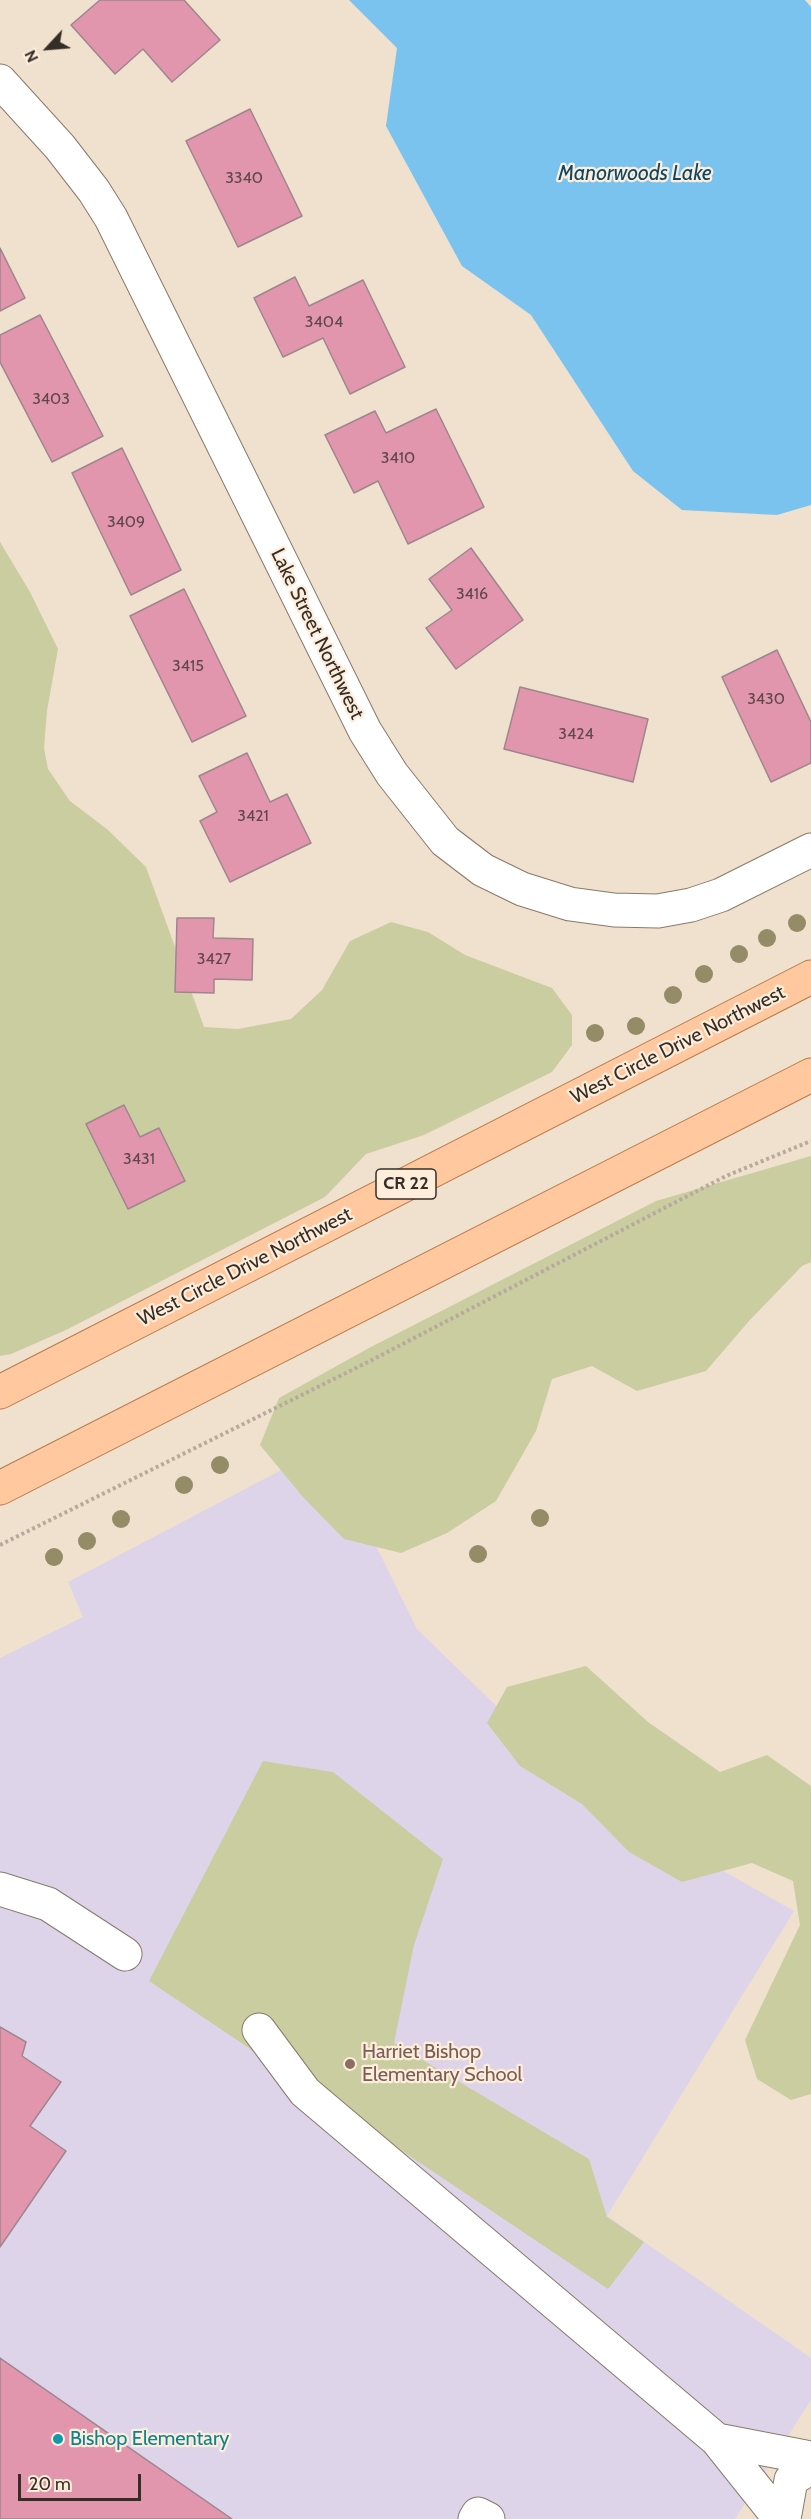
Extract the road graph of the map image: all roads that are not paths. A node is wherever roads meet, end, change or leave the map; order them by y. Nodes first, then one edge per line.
1 (0, 81) edge
2 (811, 850) edge
3 (811, 976) edge
4 (811, 1075) edge
5 (0, 1392) edge
6 (0, 1488) edge
7 (0, 1889) edge
8 (125, 1954) dead end
9 (259, 2030) dead end
10 (717, 2440) junction
11 (811, 2458) edge
12 (811, 2467) edge
13 (475, 2519) edge
14 (488, 2519) edge
15 (782, 2519) edge

1 - 2 street, Lake Street Northwest
3 - 5 main road, West Circle Drive Northwest / CR 22
4 - 6 main road
7 - 8 street
9 - 10 street
10 - 11 street
10 - 15 street
12 - 15 street
13 - 14 street

